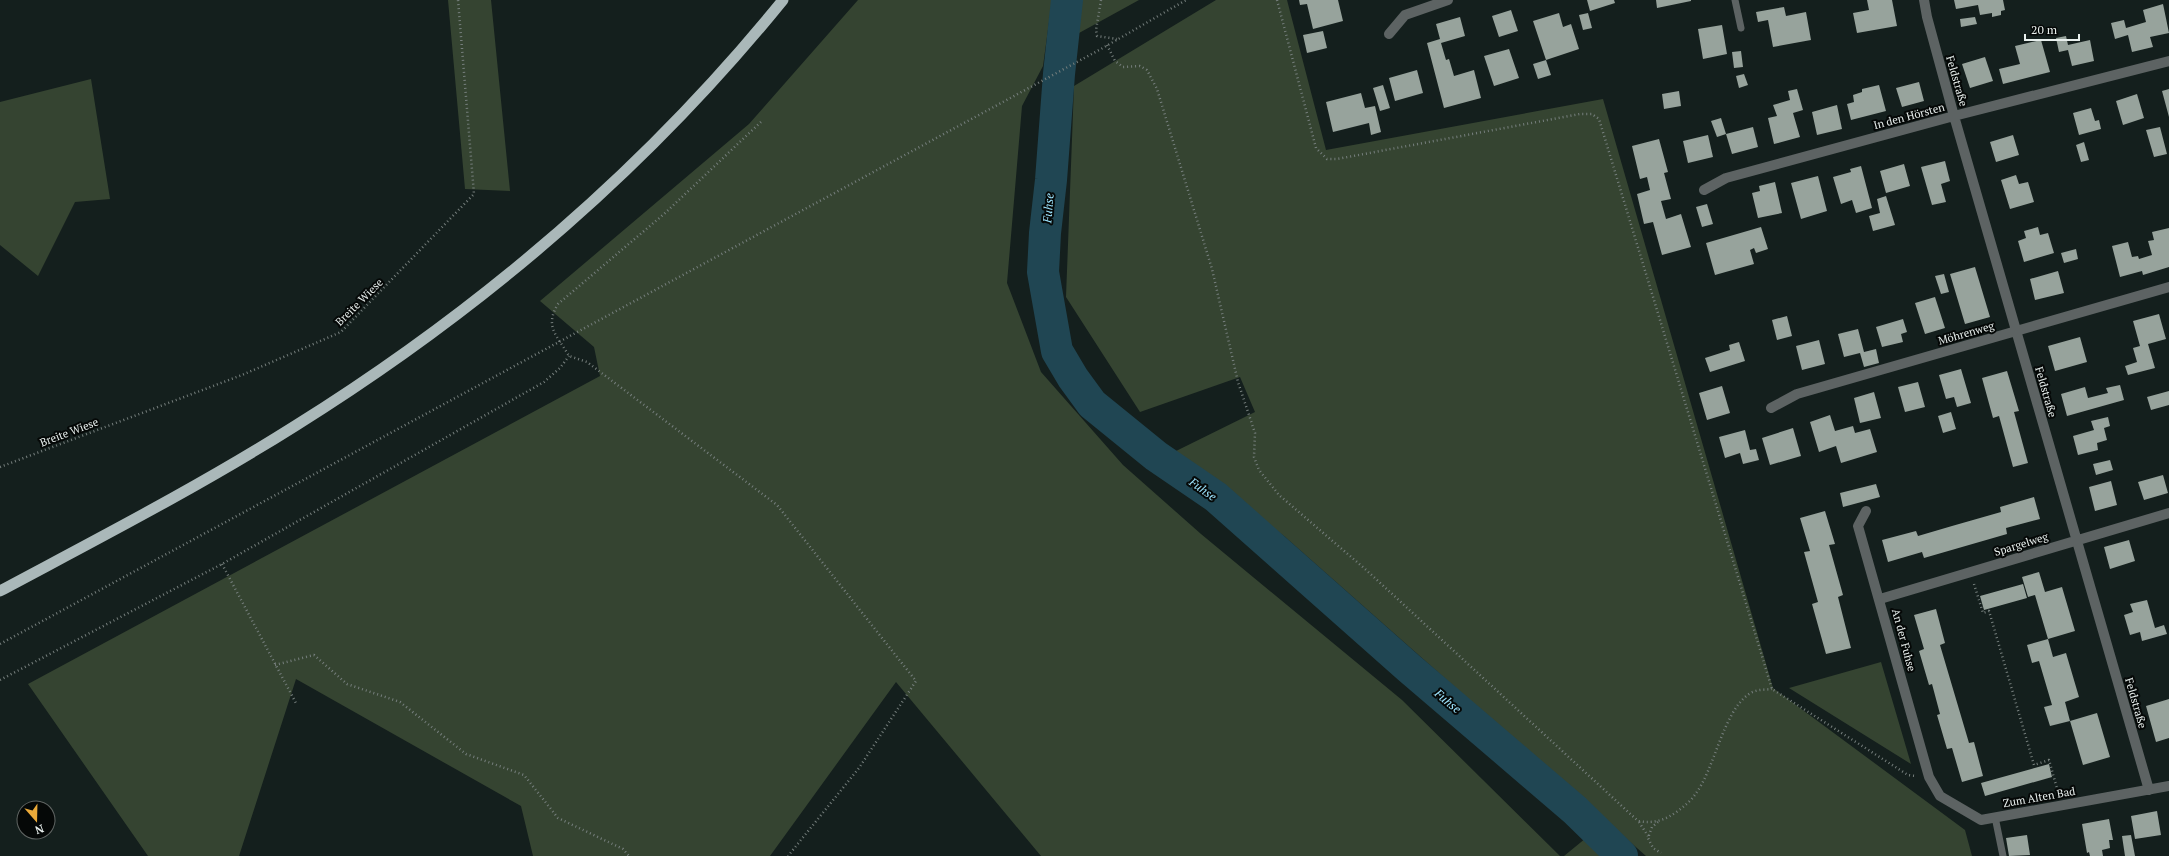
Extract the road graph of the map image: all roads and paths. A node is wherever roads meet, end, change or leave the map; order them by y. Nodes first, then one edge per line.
1 (458, 0) edge
2 (783, 0) edge
3 (1100, 0) edge
4 (1186, 0) edge
5 (1277, 0) edge
6 (1448, 0) edge
7 (1735, 0) edge
8 (1924, 0) edge
9 (1741, 28) dead end
10 (1389, 34) dead end
11 (1118, 39) junction
12 (1107, 45) junction
13 (2169, 61) edge
14 (1954, 116) junction
15 (762, 122) dead end
16 (1704, 190) dead end
17 (2169, 287) edge
18 (2016, 331) junction
19 (561, 341) junction
20 (569, 356) junction
21 (1771, 408) dead end
22 (0, 467) edge
23 (1866, 512) dead end
24 (2169, 513) edge
25 (2076, 540) junction
26 (222, 564) junction
27 (1971, 572) junction
28 (0, 591) edge
29 (1880, 599) junction
30 (0, 644) edge
31 (275, 665) junction
32 (0, 680) edge
33 (1772, 689) junction
34 (297, 705) dead end
35 (1929, 777) junction
36 (2169, 786) edge
37 (2149, 790) junction
38 (2062, 806) junction
39 (1995, 817) junction
40 (1638, 821) junction
41 (1659, 821) junction
42 (1648, 836) junction
43 (1661, 853) dead end
44 (629, 856) edge
45 (788, 856) edge
46 (2003, 856) edge

1 - 22 path, Breite Wiese
2 - 28 highway
3 - 11 path
4 - 11 path
5 - 33 path
6 - 10 street
7 - 9 lane
8 - 14 street, Feldstraße
11 - 12 path
12 - 19 path
12 - 40 path
13 - 14 street, In den Hörsten
14 - 16 street, In den Hörsten
14 - 18 street, Feldstraße
15 - 19 path
17 - 18 street, Möhrenweg
18 - 21 street, Möhrenweg
18 - 25 street, Feldstraße
19 - 20 path
19 - 30 path
20 - 26 path
20 - 45 path
23 - 29 street, An der Fuhse
24 - 25 street, Spargelweg
25 - 27 street, Spargelweg
25 - 37 street, Feldstraße
26 - 31 path
26 - 32 path
27 - 29 street, Spargelweg
27 - 38 path
29 - 35 street, An der Fuhse
31 - 34 path
31 - 44 path
33 - 35 path
33 - 41 path
35 - 39 street, Zum Alten Bad
36 - 37 street, Zum Alten Bad
37 - 38 street, Zum Alten Bad
38 - 39 street, Zum Alten Bad
39 - 46 lane
40 - 41 path
40 - 42 path
41 - 42 path
42 - 43 path

